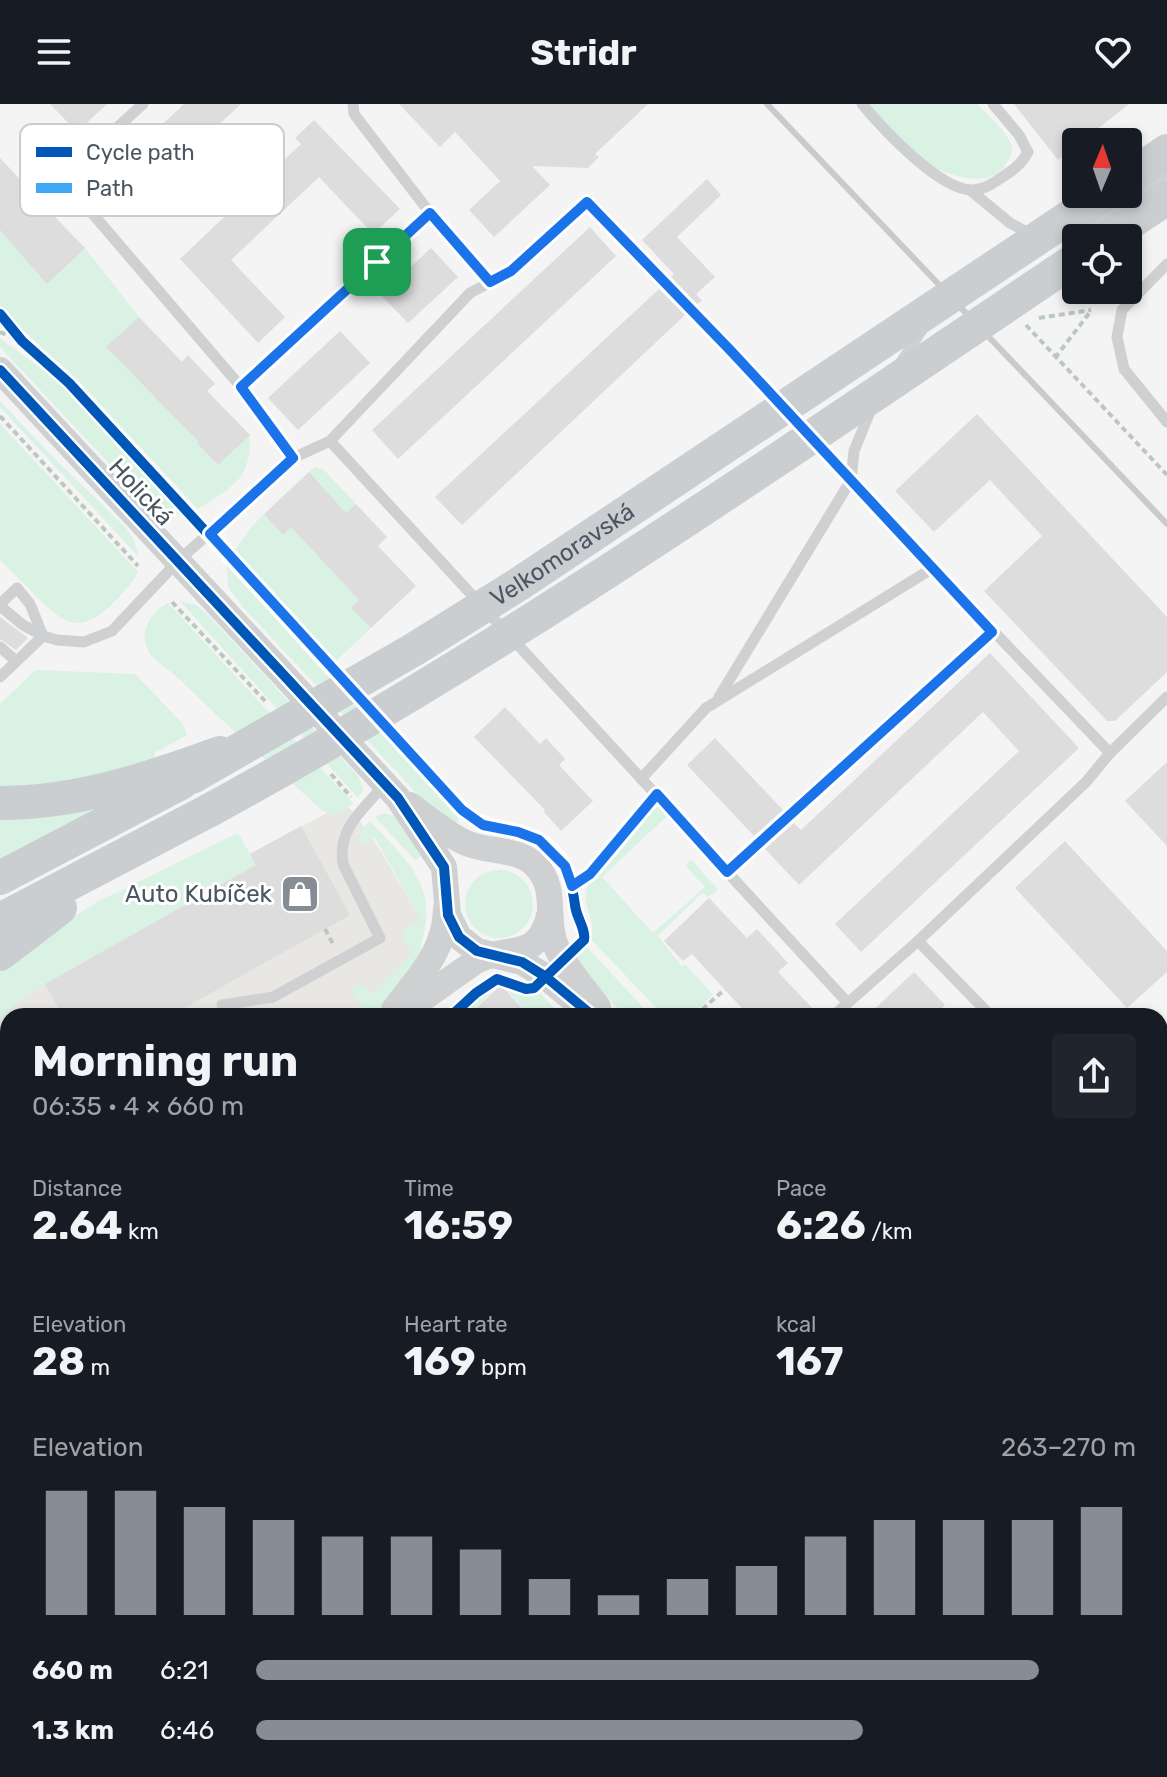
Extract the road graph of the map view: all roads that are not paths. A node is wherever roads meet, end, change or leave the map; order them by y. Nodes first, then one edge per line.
1 (143, 104) edge
2 (353, 104) edge
3 (862, 104) edge
4 (993, 104) edge
5 (121, 124) edge
6 (1167, 151) edge
7 (1142, 168) edge
8 (1167, 174) edge
9 (970, 190) junction
10 (1167, 198) edge
11 (1083, 208) edge
12 (430, 213) junction
13 (95, 216) edge
14 (1128, 224) edge
15 (1167, 264) edge
16 (1062, 268) edge
17 (490, 282) junction
18 (925, 326) dead end
19 (0, 370) edge
20 (241, 387) junction
21 (1167, 422) edge
22 (330, 441) junction
23 (293, 458) junction
24 (851, 480) junction
25 (178, 561) junction
26 (933, 568) junction
27 (0, 605) edge
28 (992, 632) junction
29 (43, 636) junction
30 (0, 647) edge
31 (16, 661) junction
32 (0, 677) edge
33 (1167, 697) edge
34 (716, 701) junction
35 (1110, 753) junction
36 (189, 772) junction
37 (641, 779) junction
38 (387, 785) junction
39 (0, 803) edge
40 (134, 851) junction
41 (501, 851) junction
42 (727, 872) junction
43 (0, 878) edge
44 (447, 900) junction
45 (551, 904) junction
46 (0, 920) edge
47 (918, 941) junction
48 (0, 954) edge
49 (497, 955) junction
50 (847, 1002) junction
51 (222, 1005) dead end
52 (396, 1008) edge
53 (409, 1008) edge
54 (583, 1008) edge
55 (599, 1008) edge
56 (842, 1008) edge
57 (983, 1008) edge

1 - 5 lane
2 - 12 lane
3 - 9 lane
4 - 9 lane
6 - 7 main road
8 - 9 lane
10 - 14 main road
11 - 36 main road, Velkomoravská, bridge
12 - 17 lane
12 - 20 lane
13 - 20 lane
15 - 21 lane
16 - 40 main road, Velkomoravská, bridge
17 - 22 lane
17 - 24 lane
18 - 24 lane
19 - 25 street, Holická
20 - 23 lane
22 - 23 lane
22 - 37 lane
23 - 25 lane
24 - 26 lane
24 - 34 lane
25 - 29 lane
25 - 38 street, Holická
26 - 28 lane
26 - 34 lane
27 - 29 lane
27 - 29 lane
28 - 35 lane
28 - 42 lane
29 - 31 lane
30 - 31 lane
31 - 32 lane
33 - 35 lane
34 - 37 lane
35 - 47 lane
36 - 39 main road
36 - 43 main road, Velkomoravská
37 - 42 lane
38 - 41 street, Holická
38 - 44 street, Holická
38 - 51 lane
40 - 46 main road, Velkomoravská
40 - 48 main road
41 - 44 street
41 - 45 street, Holická
42 - 50 lane
44 - 49 street, Holická
44 - 52 street
45 - 49 street
45 - 55 street, Holická
47 - 50 lane
47 - 57 lane
49 - 53 street
49 - 54 street, Holická
50 - 56 lane

